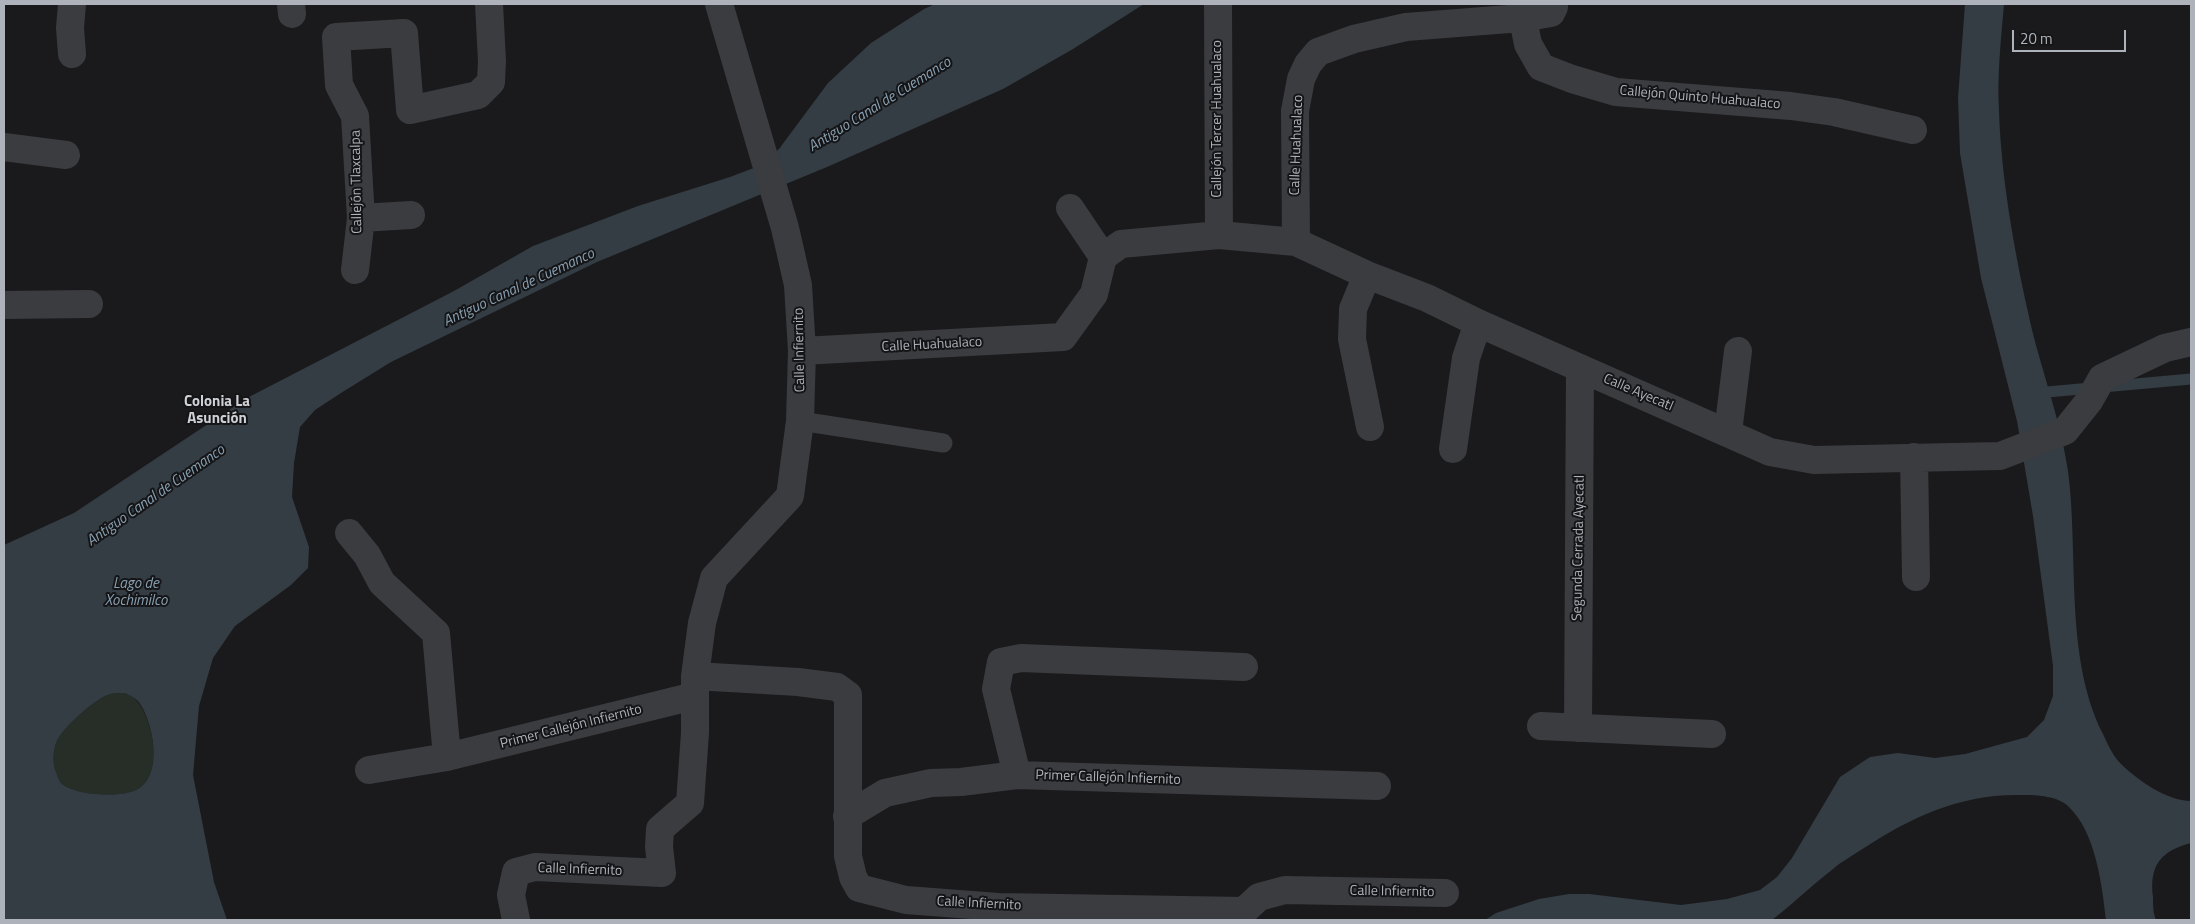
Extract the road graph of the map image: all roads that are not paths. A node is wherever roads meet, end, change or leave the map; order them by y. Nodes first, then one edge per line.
1 (72, 4) edge
2 (489, 4) edge
3 (719, 4) edge
4 (1218, 4) edge
5 (1554, 4) edge
6 (1521, 11) edge
7 (72, 54) dead end
8 (1913, 130) dead end
9 (4, 147) edge
10 (66, 155) dead end
11 (1070, 208) dead end
12 (411, 215) dead end
13 (361, 218) junction
14 (1218, 235) junction
15 (1296, 242) junction
16 (1103, 256) junction
17 (355, 270) dead end
18 (1367, 275) junction
19 (89, 304) dead end
20 (4, 305) edge
21 (1478, 323) junction
22 (2191, 342) edge
23 (802, 351) junction
24 (1738, 351) dead end
25 (1580, 368) junction
26 (800, 421) junction
27 (1370, 427) dead end
28 (1728, 432) junction
29 (943, 443) dead end
30 (1453, 449) dead end
31 (1914, 457) junction
32 (349, 532) dead end
33 (1916, 577) dead end
34 (1244, 667) dead end
35 (695, 686) junction
36 (1541, 726) dead end
37 (1578, 728) junction
38 (1712, 734) dead end
39 (447, 757) junction
40 (369, 770) dead end
41 (1017, 775) junction
42 (1377, 786) dead end
43 (847, 816) junction
44 (1445, 893) dead end
45 (516, 920) edge

1 - 7 street
2 - 13 street, Callejón Tlaxcalpa
3 - 23 street, Calle Infiernito
4 - 14 street, Callejón Tercer Huahualaco
5 - 6 street, Calle Huahualaco
6 - 8 street, Callejón Quinto Huahualaco
6 - 15 street, Calle Huahualaco
9 - 10 street
11 - 16 street
12 - 13 street
13 - 17 street, Callejón Tlaxcalpa
14 - 15 street, Calle Ayecatl
14 - 16 street, Calle Ayecatl
15 - 18 street, Calle Ayecatl
16 - 23 street, Calle Huahualaco
18 - 21 street, Calle Ayecatl
18 - 27 street
19 - 20 street
21 - 25 street, Calle Ayecatl
21 - 30 street
22 - 31 street, Calle Ayecatl
23 - 26 street, Calle Infiernito
24 - 28 street
25 - 28 street, Calle Ayecatl
25 - 37 street, Segunda Cerrada Ayecatl
26 - 29 lane
26 - 35 street, Calle Infiernito
28 - 31 street, Calle Ayecatl
31 - 33 street
32 - 39 street
34 - 41 street
35 - 39 street, Primer Callejón Infiernito
35 - 43 street, Calle Infiernito
35 - 45 street, Calle Infiernito
36 - 37 street
37 - 38 street
39 - 40 street, Primer Callejón Infiernito
41 - 42 street, Primer Callejón Infiernito
41 - 43 street, Primer Callejón Infiernito
43 - 44 street, Calle Infiernito

